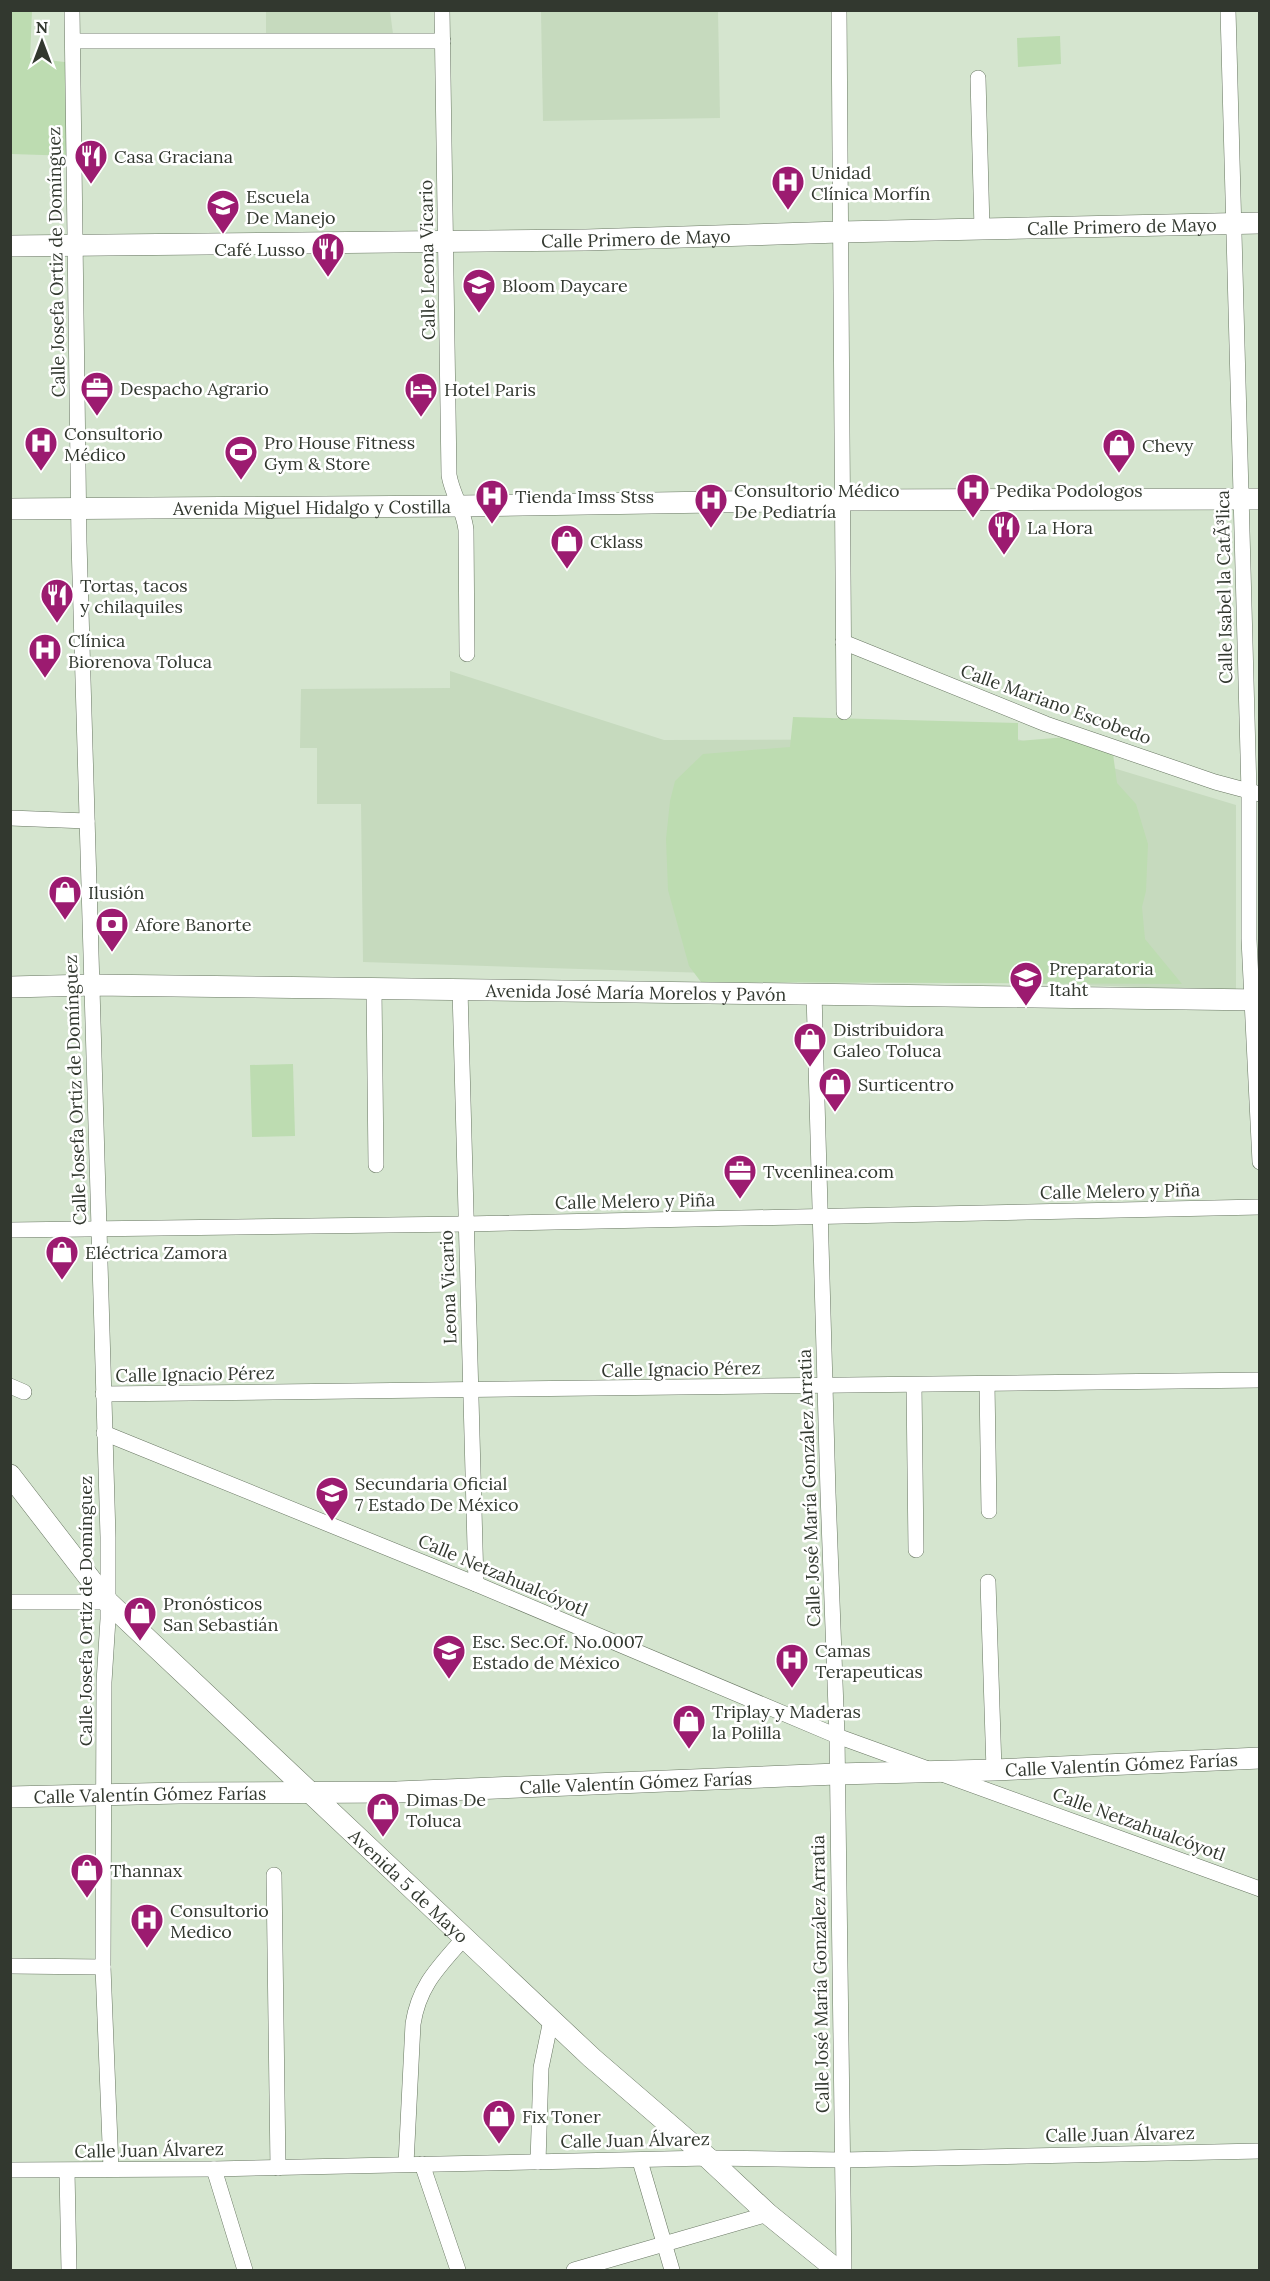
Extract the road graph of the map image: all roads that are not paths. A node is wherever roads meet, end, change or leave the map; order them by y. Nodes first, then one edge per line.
1 (72, 10) edge
2 (442, 10) edge
3 (839, 10) edge
4 (1228, 10) edge
5 (73, 41) junction
6 (442, 41) junction
7 (978, 78) dead end
8 (1235, 223) junction
9 (1260, 223) edge
10 (982, 229) junction
11 (840, 232) junction
12 (446, 243) junction
13 (10, 246) edge
14 (75, 246) junction
15 (1251, 499) edge
16 (841, 500) junction
17 (461, 506) junction
18 (78, 508) junction
19 (10, 509) edge
20 (843, 642) junction
21 (467, 654) dead end
22 (844, 712) dead end
23 (1254, 793) edge
24 (10, 818) edge
25 (87, 821) junction
26 (92, 985) junction
27 (10, 987) edge
28 (374, 988) junction
29 (460, 989) junction
30 (814, 993) junction
31 (1256, 1000) edge
32 (1260, 1162) edge
33 (376, 1165) dead end
34 (1260, 1207) edge
35 (820, 1217) junction
36 (466, 1224) junction
37 (98, 1229) junction
38 (10, 1230) edge
39 (1260, 1380) edge
40 (987, 1384) junction
41 (914, 1385) junction
42 (825, 1387) junction
43 (471, 1390) junction
44 (103, 1394) junction
45 (104, 1433) junction
46 (10, 1475) edge
47 (989, 1511) dead end
48 (916, 1550) dead end
49 (988, 1582) dead end
50 (476, 1584) junction
51 (10, 1602) edge
52 (108, 1602) junction
53 (837, 1736) junction
54 (1260, 1758) edge
55 (994, 1770) junction
56 (939, 1772) junction
57 (837, 1774) junction
58 (311, 1794) junction
59 (104, 1795) junction
60 (10, 1797) edge
61 (274, 1875) dead end
62 (1260, 1888) edge
63 (464, 1938) junction
64 (10, 1966) edge
65 (103, 1967) junction
66 (551, 2020) junction
67 (1260, 2151) edge
68 (708, 2158) junction
69 (842, 2160) junction
70 (640, 2161) junction
71 (538, 2162) junction
72 (406, 2164) junction
73 (422, 2164) junction
74 (278, 2168) junction
75 (111, 2169) junction
76 (214, 2169) junction
77 (10, 2170) edge
78 (67, 2170) junction
79 (768, 2214) junction
80 (664, 2244) junction
81 (69, 2271) edge
82 (245, 2271) edge
83 (458, 2271) edge
84 (574, 2271) edge
85 (672, 2271) edge
86 (837, 2271) edge
87 (844, 2271) edge

1 - 5 street, Calle Josefa Ortiz de Domínguez
2 - 6 street, Calle Leona Vicario
3 - 11 street
4 - 8 street, Calle Isabel la CatÃ³lica
5 - 6 street
5 - 14 street, Calle Josefa Ortiz de Domínguez
6 - 12 street, Calle Leona Vicario
7 - 10 street
8 - 9 main road, Calle Primero de Mayo
8 - 10 main road, Calle Primero de Mayo
8 - 15 street, Calle Isabel la CatÃ³lica
10 - 11 main road, Calle Primero de Mayo
11 - 12 main road, Calle Primero de Mayo
11 - 16 street
12 - 14 main road, Calle Primero de Mayo
12 - 17 street, Calle Leona Vicario
13 - 14 main road, Calle Primero de Mayo
14 - 18 street, Calle Josefa Ortiz de Domínguez
15 - 16 main road, Avenida Miguel Hidalgo y Costilla
15 - 23 street, Calle Isabel la CatÃ³lica
16 - 17 main road, Avenida Miguel Hidalgo y Costilla
16 - 20 street
17 - 18 main road, Avenida Miguel Hidalgo y Costilla
17 - 21 street, Calle Leona Vicario
18 - 19 main road, Avenida Miguel Hidalgo y Costilla
18 - 25 street, Calle Josefa Ortiz de Domínguez
20 - 22 street
20 - 23 street, Calle Mariano Escobedo
23 - 31 street, Calle Isabel la CatÃ³lica
24 - 25 street
25 - 26 street, Calle Josefa Ortiz de Domínguez
26 - 27 main road, Avenida José María Morelos y Pavón
26 - 28 main road, Avenida José María Morelos y Pavón
26 - 37 street, Calle Josefa Ortiz de Domínguez
28 - 29 main road, Avenida José María Morelos y Pavón
28 - 33 street
29 - 30 main road, Avenida José María Morelos y Pavón
29 - 36 street, Leona Vicario
30 - 31 main road, Avenida José María Morelos y Pavón
30 - 35 street, Calle José María González Arratia
31 - 32 street, Calle Isabel la CatÃ³lica
34 - 35 street, Calle Melero y Piña
35 - 36 street, Calle Melero y Piña
35 - 42 street, Calle José María González Arratia
36 - 37 street, Calle Melero y Piña
36 - 43 street, Leona Vicario
37 - 38 street, Calle Melero y Piña
37 - 44 street, Calle Josefa Ortiz de Domínguez
39 - 40 street, Calle Ignacio Pérez
40 - 41 street, Calle Ignacio Pérez
40 - 47 street
41 - 42 street, Calle Ignacio Pérez
41 - 48 street
42 - 43 street, Calle Ignacio Pérez
42 - 53 street, Calle José María González Arratia
43 - 44 street, Calle Ignacio Pérez
43 - 50 street, Leona Vicario
44 - 45 street, Calle Josefa Ortiz de Domínguez
45 - 50 street, Calle Netzahualcóyotl
45 - 52 street, Calle Josefa Ortiz de Domínguez
46 - 52 main road, Avenida 5 de Mayo
49 - 55 street
50 - 53 street, Calle Netzahualcóyotl
51 - 52 street
52 - 58 main road, Avenida 5 de Mayo
52 - 59 street, Calle Josefa Ortiz de Domínguez
53 - 56 street, Calle Netzahualcóyotl
53 - 57 street, Calle José María González Arratia
54 - 55 main road, Calle Valentín Gómez Farías
55 - 56 main road, Calle Valentín Gómez Farías
56 - 57 main road, Calle Valentín Gómez Farías
56 - 62 street, Calle Netzahualcóyotl
57 - 58 main road, Calle Valentín Gómez Farías
57 - 69 street, Calle José María González Arratia
58 - 59 main road, Calle Valentín Gómez Farías
58 - 63 main road, Avenida 5 de Mayo
59 - 60 main road, Calle Valentín Gómez Farías
59 - 65 street, Calle Josefa Ortiz de Domínguez
61 - 74 street
63 - 66 main road, Avenida 5 de Mayo
63 - 72 street
64 - 65 street
65 - 75 street, Calle Josefa Ortiz de Domínguez
66 - 68 main road, Avenida 5 de Mayo
66 - 71 street
67 - 69 street, Calle Juan Álvarez
68 - 69 street, Calle Juan Álvarez
68 - 70 street, Calle Juan Álvarez
68 - 79 main road, Avenida 5 de Mayo
69 - 87 street, Calle José María González Arratia
70 - 71 street, Calle Juan Álvarez
70 - 80 street
71 - 73 street, Calle Juan Álvarez
72 - 73 street, Calle Juan Álvarez
72 - 74 street, Calle Juan Álvarez
73 - 83 street
74 - 76 street, Calle Juan Álvarez
75 - 76 street, Calle Juan Álvarez
75 - 78 street, Calle Juan Álvarez
76 - 82 street
77 - 78 street, Calle Juan Álvarez
78 - 81 street
79 - 80 street
79 - 86 main road, Avenida 5 de Mayo
80 - 84 street
80 - 85 street

